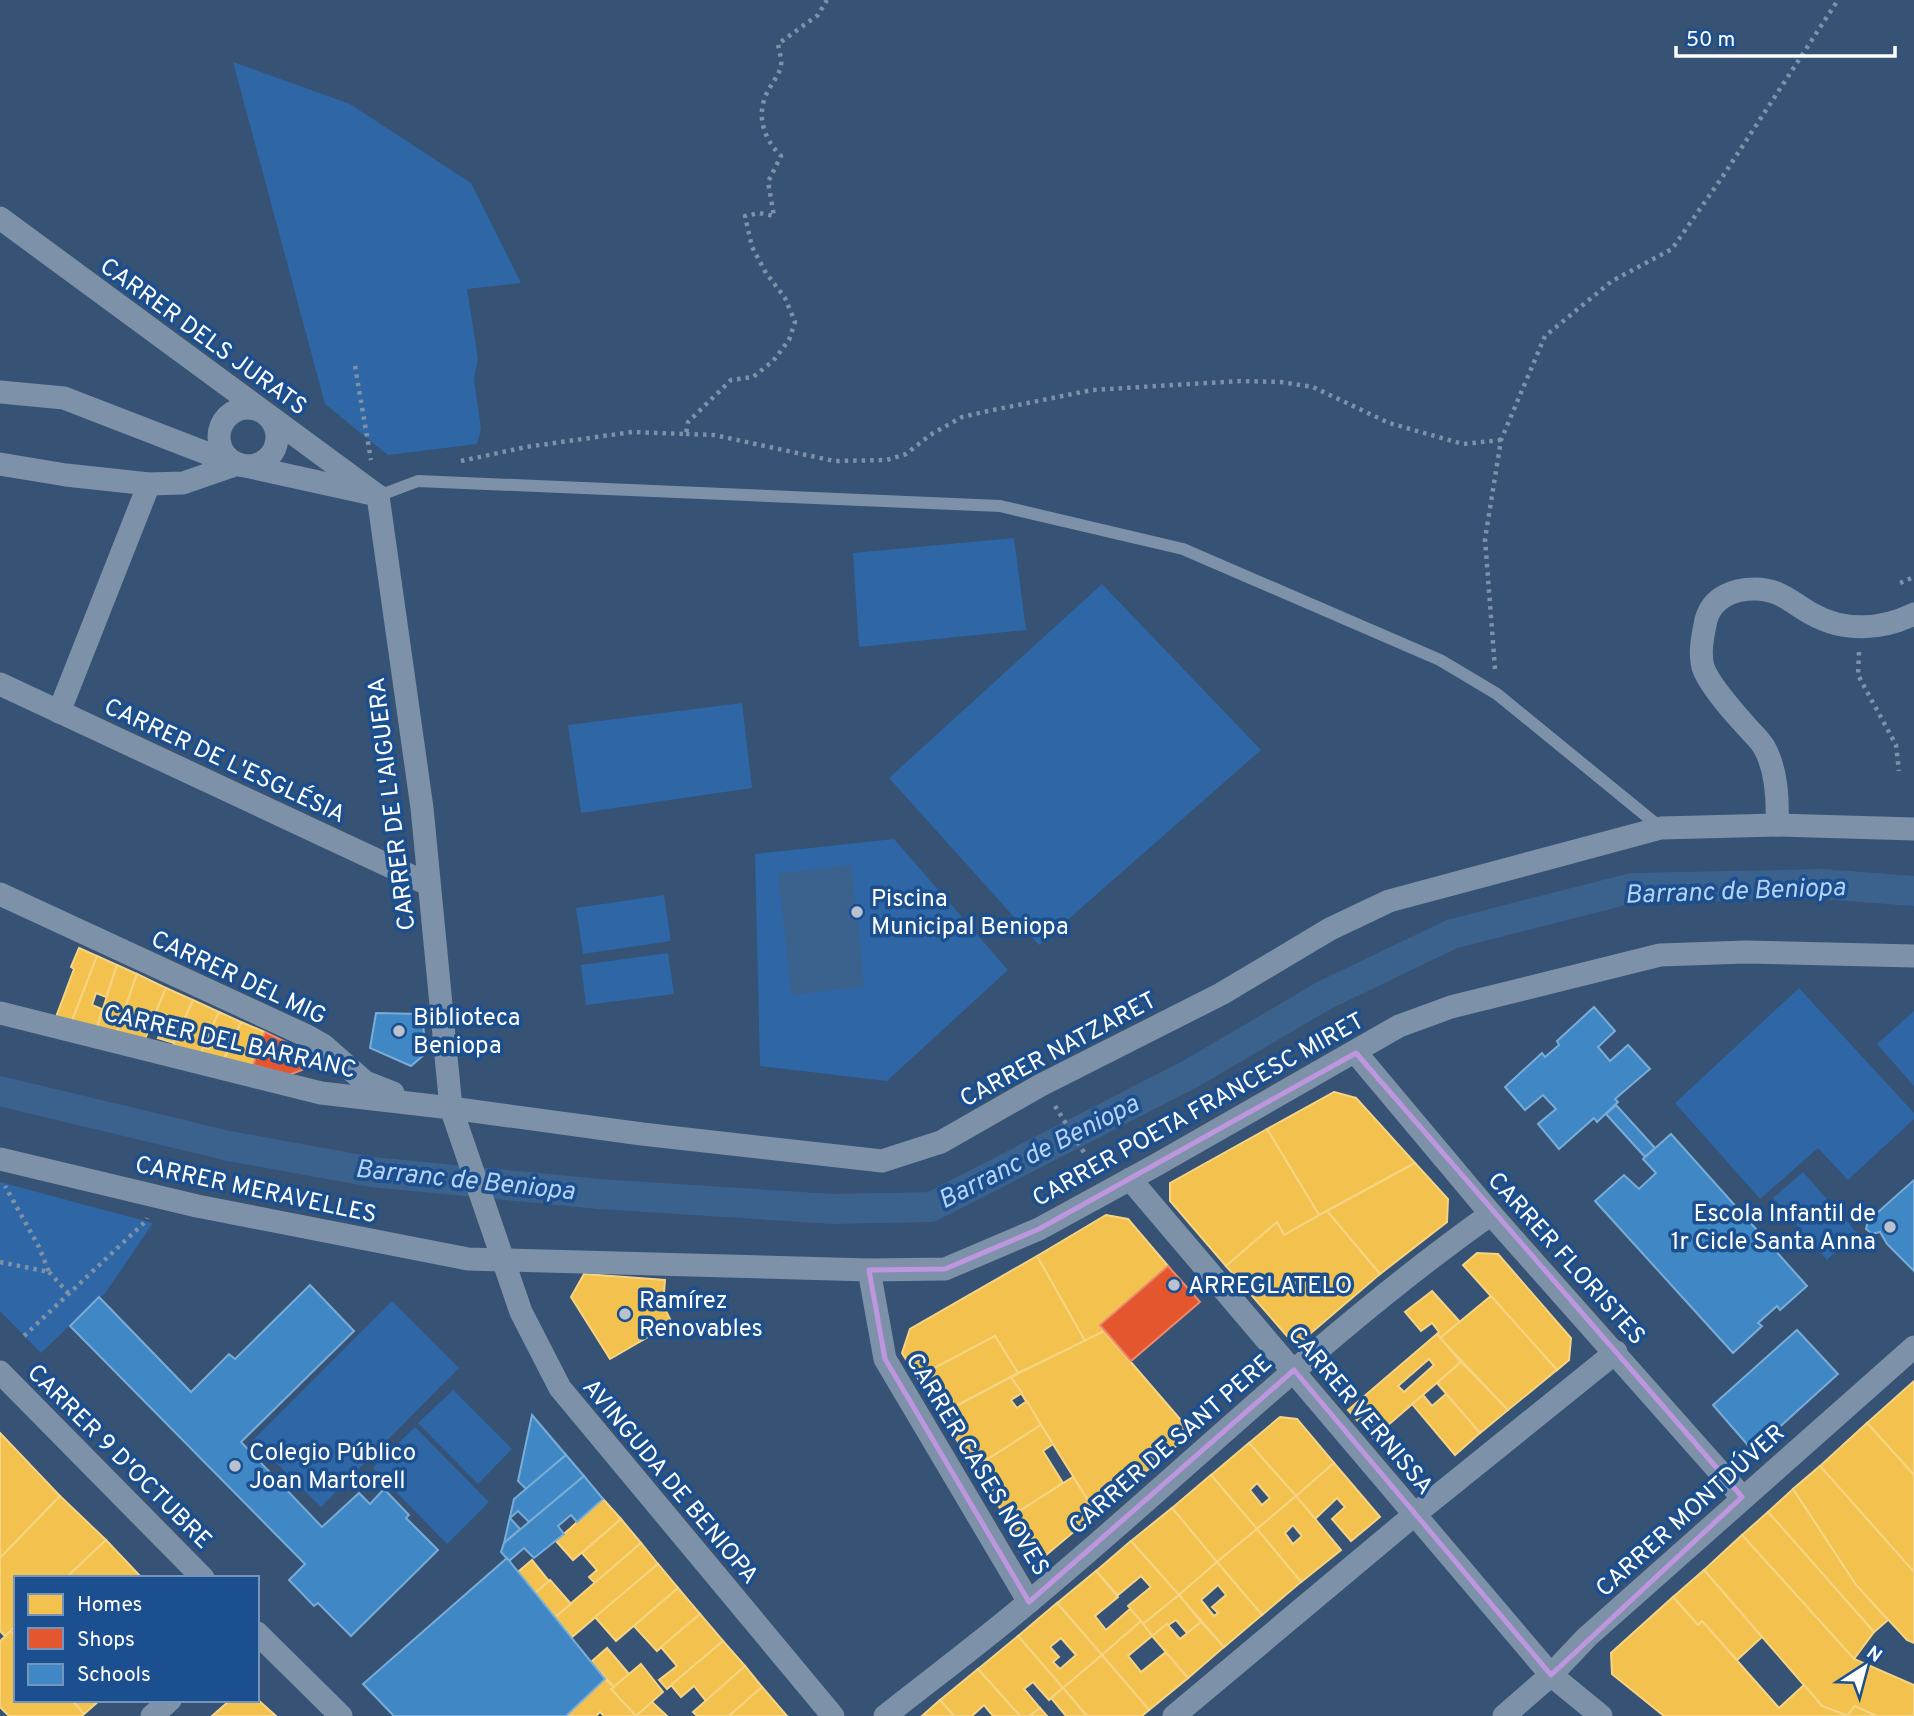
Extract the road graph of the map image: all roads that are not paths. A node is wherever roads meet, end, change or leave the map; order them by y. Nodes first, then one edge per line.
1 (0, 218) edge
2 (5, 388) edge
3 (265, 413) junction
4 (0, 464) edge
5 (238, 464) junction
6 (149, 484) junction
7 (378, 496) junction
8 (1914, 614) edge
9 (0, 684) edge
10 (59, 712) junction
11 (1777, 825) junction
12 (1661, 828) junction
13 (1914, 829) edge
14 (428, 884) junction
15 (0, 894) edge
16 (1914, 956) edge
17 (0, 1013) edge
18 (1356, 1053) junction
19 (451, 1108) junction
20 (0, 1159) edge
21 (1130, 1179) junction
22 (1491, 1214) junction
23 (503, 1260) junction
24 (869, 1270) junction
25 (1914, 1347) edge
26 (1616, 1352) junction
27 (1294, 1370) junction
28 (0, 1372) edge
29 (1742, 1497) junction
30 (1414, 1515) junction
31 (201, 1576) edge
32 (1029, 1602) junction
33 (259, 1635) edge
34 (1551, 1675) junction
35 (168, 1702) edge
36 (152, 1716) edge
37 (341, 1716) edge
38 (832, 1716) edge
39 (885, 1716) edge
40 (1174, 1716) edge
41 (1504, 1716) edge
42 (1601, 1716) edge

1 - 3 street, CARRER DELS JURATS
2 - 5 street
3 - 5 street
3 - 5 street
3 - 7 street, CARRER DELS JURATS
4 - 6 street
5 - 6 street
5 - 7 street
6 - 10 street
7 - 12 lane
7 - 14 street, CARRER DE L'AIGUERA
8 - 11 street
9 - 10 street, CARRER DE L'ESGLÉSIA
10 - 14 street, CARRER DE L'ESGLÉSIA
11 - 12 street, CARRER NATZARET
11 - 13 street, CARRER NATZARET
12 - 19 street, CARRER NATZARET
14 - 19 street, CARRER DE L'AIGUERA
15 - 19 street, CARRER DEL MIG
16 - 18 street, CARRER POETA FRANCESC MIRET
17 - 19 street, CARRER DEL BARRANC
18 - 21 street, CARRER POETA FRANCESC MIRET
18 - 22 street, CARRER FLORISTES
19 - 23 street, CARRER DE L'AIGUERA
20 - 23 street, CARRER MERAVELLES
21 - 24 street, CARRER POETA FRANCESC MIRET
21 - 27 street, CARRER VERNISSA
22 - 26 street, CARRER FLORISTES
22 - 27 street, CARRER DE SANT PERE
23 - 24 street, CARRER POETA FRANCESC MIRET
23 - 38 street, AVINGUDA DE BENIOPA
24 - 32 street, CARRER CASES NOVES
25 - 29 street, CARRER MONTDÚVER
26 - 29 street, CARRER FLORISTES
26 - 30 street
27 - 30 street, CARRER VERNISSA
27 - 32 street, CARRER DE SANT PERE
28 - 31 street, CARRER 9 D'OCTUBRE
29 - 34 street, CARRER MONTDÚVER
30 - 34 street, CARRER VERNISSA
30 - 40 street
32 - 39 street, CARRER DE SANT PERE
33 - 37 street
34 - 41 street, CARRER MONTDÚVER
34 - 42 street, CARRER VERNISSA
35 - 36 street

